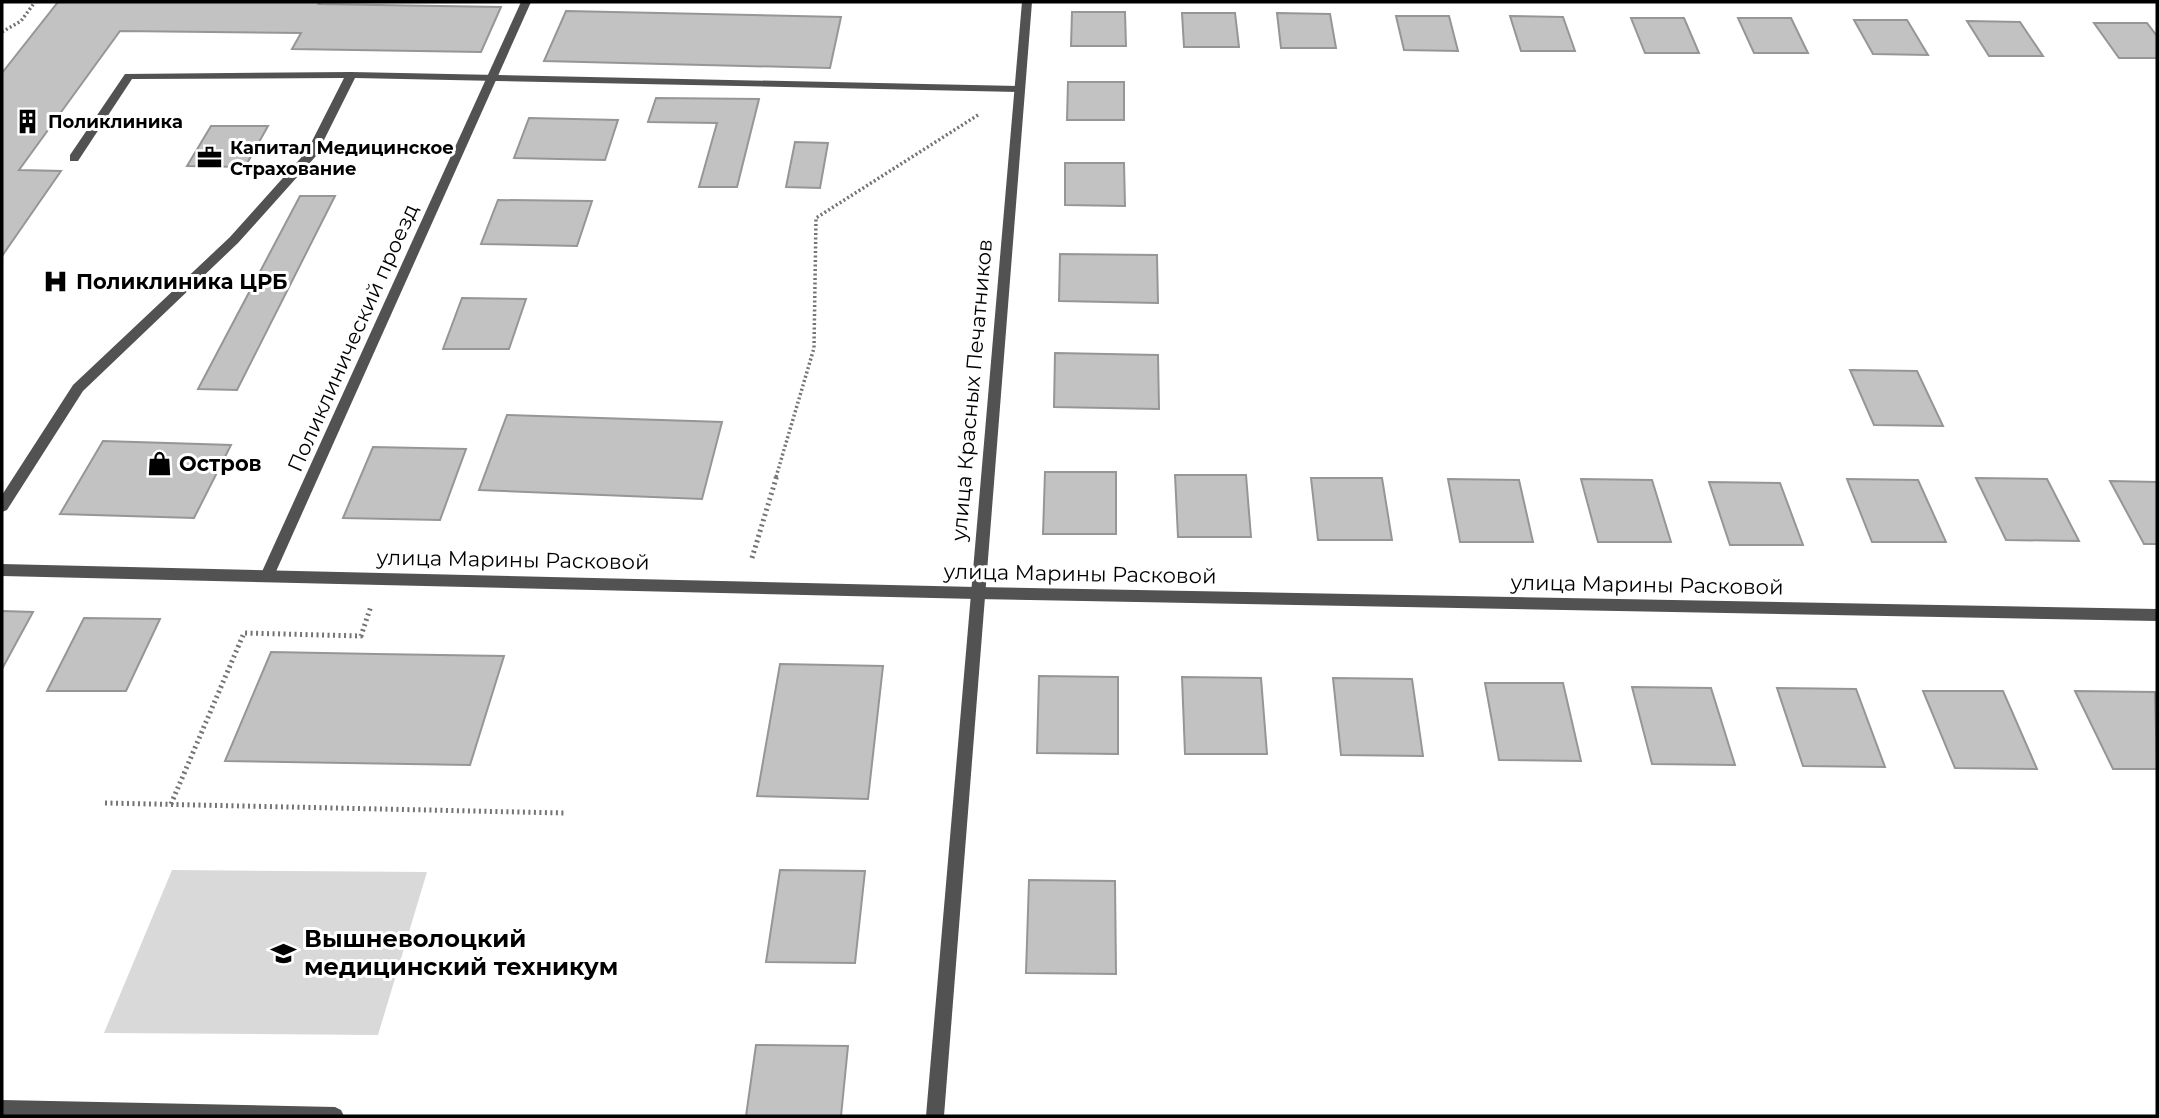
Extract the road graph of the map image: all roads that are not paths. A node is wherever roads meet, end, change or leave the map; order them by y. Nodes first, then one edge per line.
1 (526, 2) edge
2 (1027, 2) edge
3 (351, 75) junction
4 (493, 76) junction
5 (1019, 89) junction
6 (74, 158) dead end
7 (2, 506) edge
8 (2, 570) edge
9 (267, 576) junction
10 (976, 593) junction
11 (2157, 615) edge
12 (2, 1109) edge
13 (335, 1116) edge
14 (935, 1116) edge

1 - 4 street, Поликлинический проезд
2 - 5 street, улица Красных Печатников
3 - 4 street
3 - 6 street
3 - 7 street
4 - 5 street
4 - 9 street, Поликлинический проезд
5 - 10 street, улица Красных Печатников
8 - 9 street, улица Марины Расковой
9 - 10 street, улица Марины Расковой
10 - 11 street, улица Марины Расковой
10 - 14 street, улица Красных Печатников
12 - 13 street

